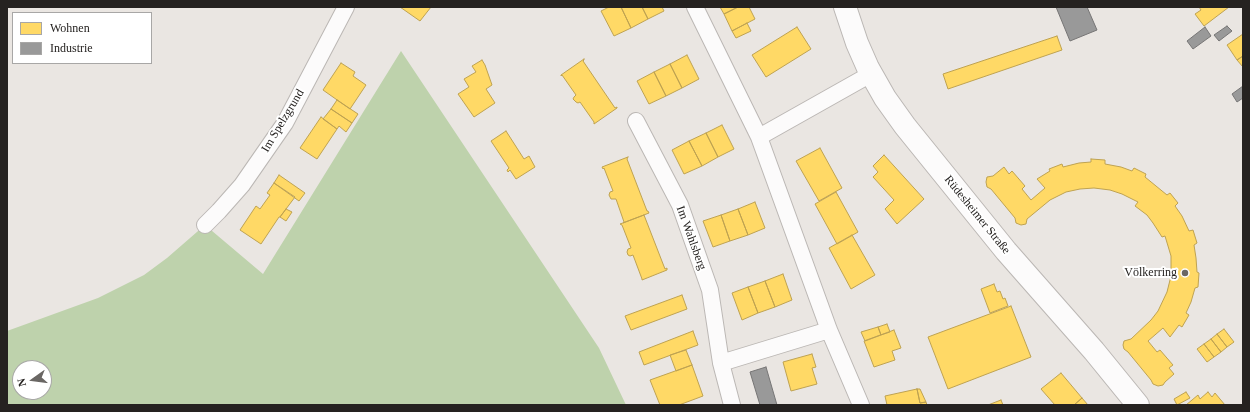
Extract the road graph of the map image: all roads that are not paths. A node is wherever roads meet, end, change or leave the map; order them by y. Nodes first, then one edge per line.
1 (346, 7) edge
2 (695, 7) edge
3 (845, 7) edge
4 (871, 74) junction
5 (636, 121) dead end
6 (759, 137) junction
7 (205, 225) dead end
8 (829, 330) junction
9 (721, 363) junction
10 (732, 405) edge
11 (861, 405) edge
12 (1138, 405) edge

1 - 7 street, Im Spelzgrund
2 - 6 street
3 - 4 street, Rüdesheimer Straße
4 - 6 street
4 - 12 street, Rüdesheimer Straße
5 - 9 street, Im Wahlsberg
6 - 8 street
8 - 9 street
8 - 11 street
9 - 10 street, Im Wahlsberg

